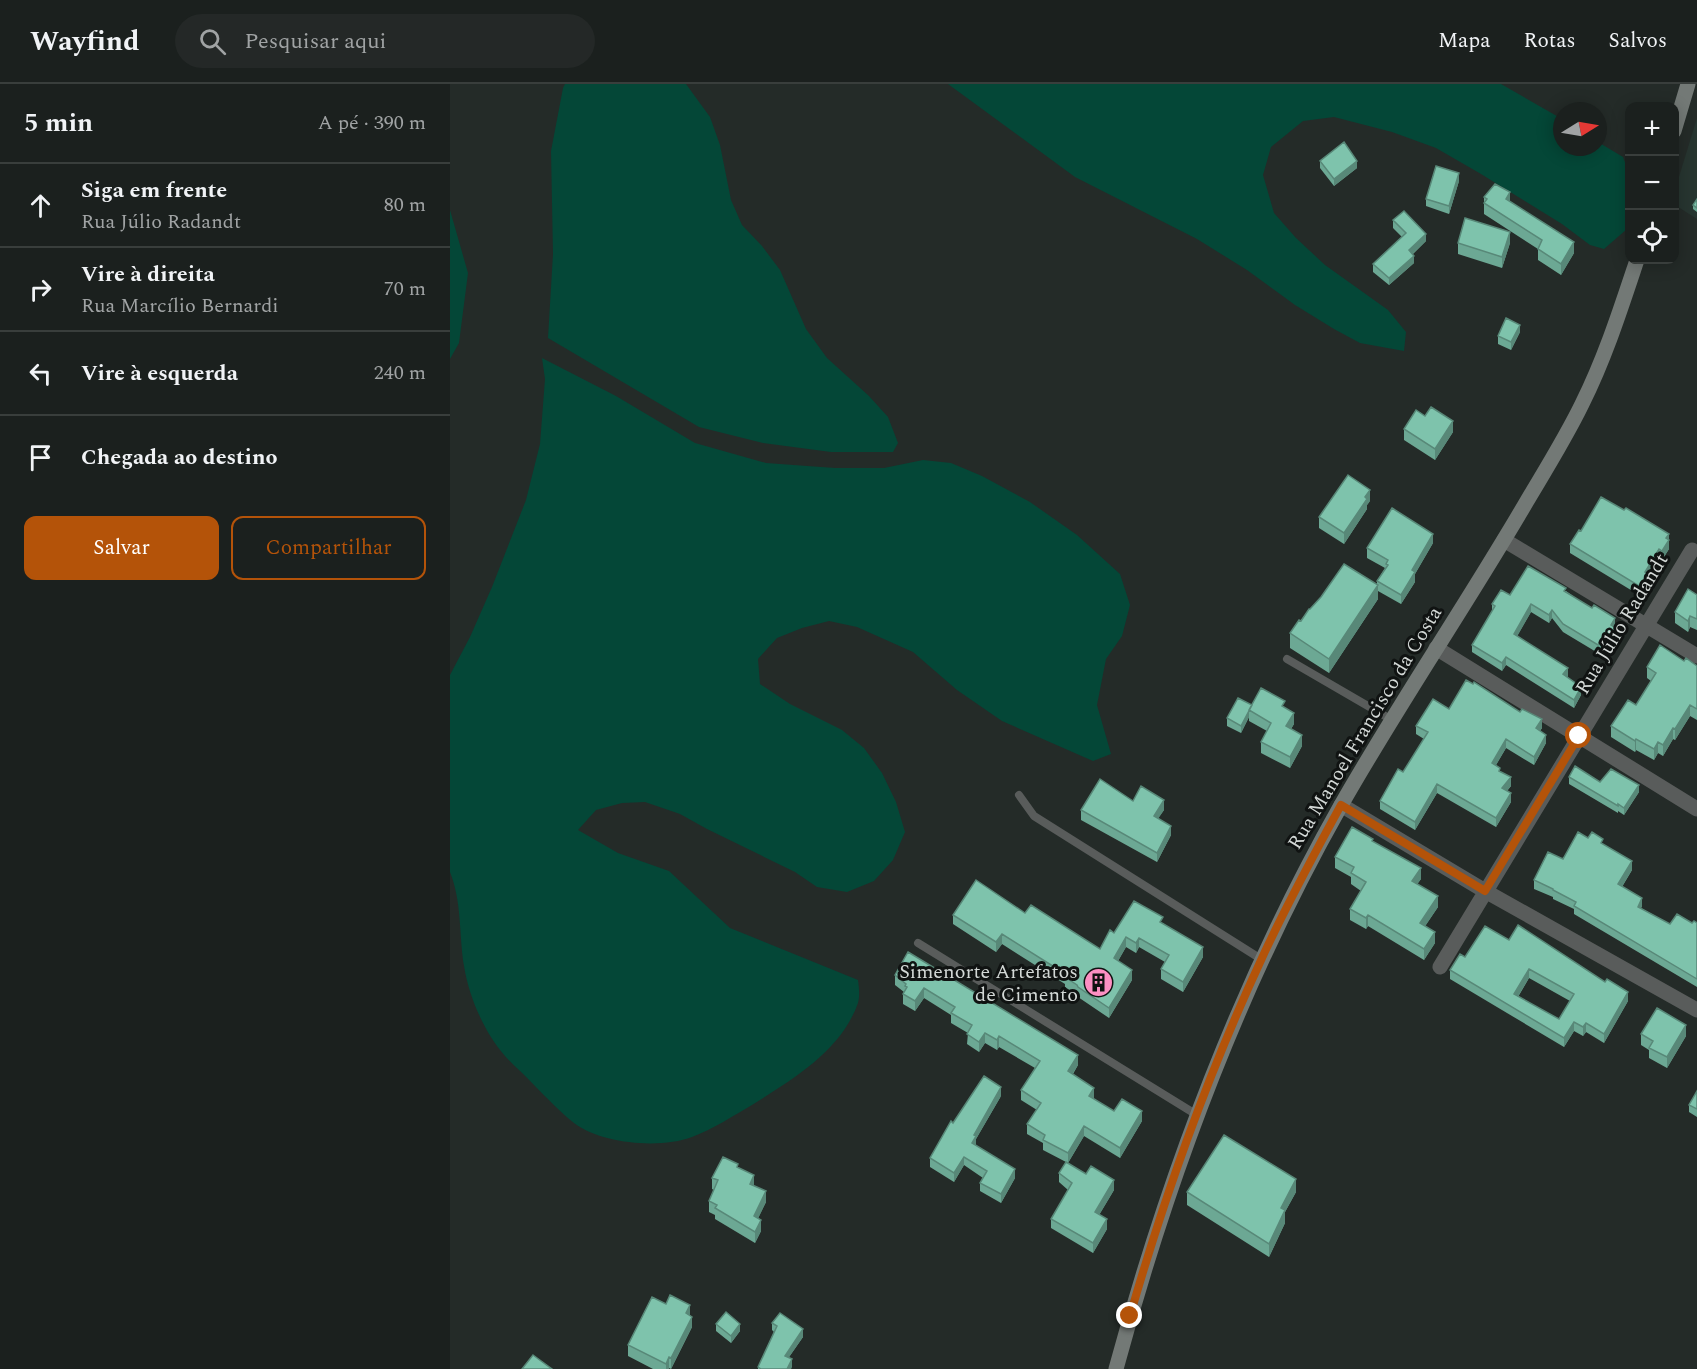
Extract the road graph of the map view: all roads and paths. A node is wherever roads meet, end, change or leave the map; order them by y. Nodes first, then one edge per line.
1 (1688, 84) edge
2 (1679, 114) edge
3 (1636, 264) edge
4 (1504, 540) junction
5 (1692, 550) dead end
6 (1646, 625) junction
7 (1436, 648) junction
8 (1697, 656) edge
9 (1287, 659) dead end
10 (1392, 720) junction
11 (1579, 736) junction
12 (1019, 795) dead end
13 (1341, 805) junction
14 (1697, 809) edge
15 (1485, 891) junction
16 (918, 943) dead end
17 (1261, 959) junction
18 (1440, 967) dead end
19 (1697, 1010) edge
20 (1197, 1114) junction
21 (1116, 1369) edge

1 - 2 main road
3 - 4 main road, Rua Manoel Francisco da Costa
4 - 6 street
4 - 7 main road, Rua Manoel Francisco da Costa
5 - 6 street, Rua Júlio Radandt
6 - 8 street
6 - 11 street, Rua Júlio Radandt
7 - 10 main road, Rua Manoel Francisco da Costa
7 - 11 street
9 - 10 lane
10 - 13 main road, Rua Manoel Francisco da Costa
11 - 14 street
11 - 15 street, Rua Júlio Radandt
12 - 17 lane
13 - 15 street
13 - 17 main road, Rua Manoel Francisco da Costa
15 - 18 street, Rua Júlio Radandt
15 - 19 street
16 - 20 lane
17 - 20 main road, Rua Manoel Francisco da Costa
20 - 21 main road, Rua Manoel Francisco da Costa

